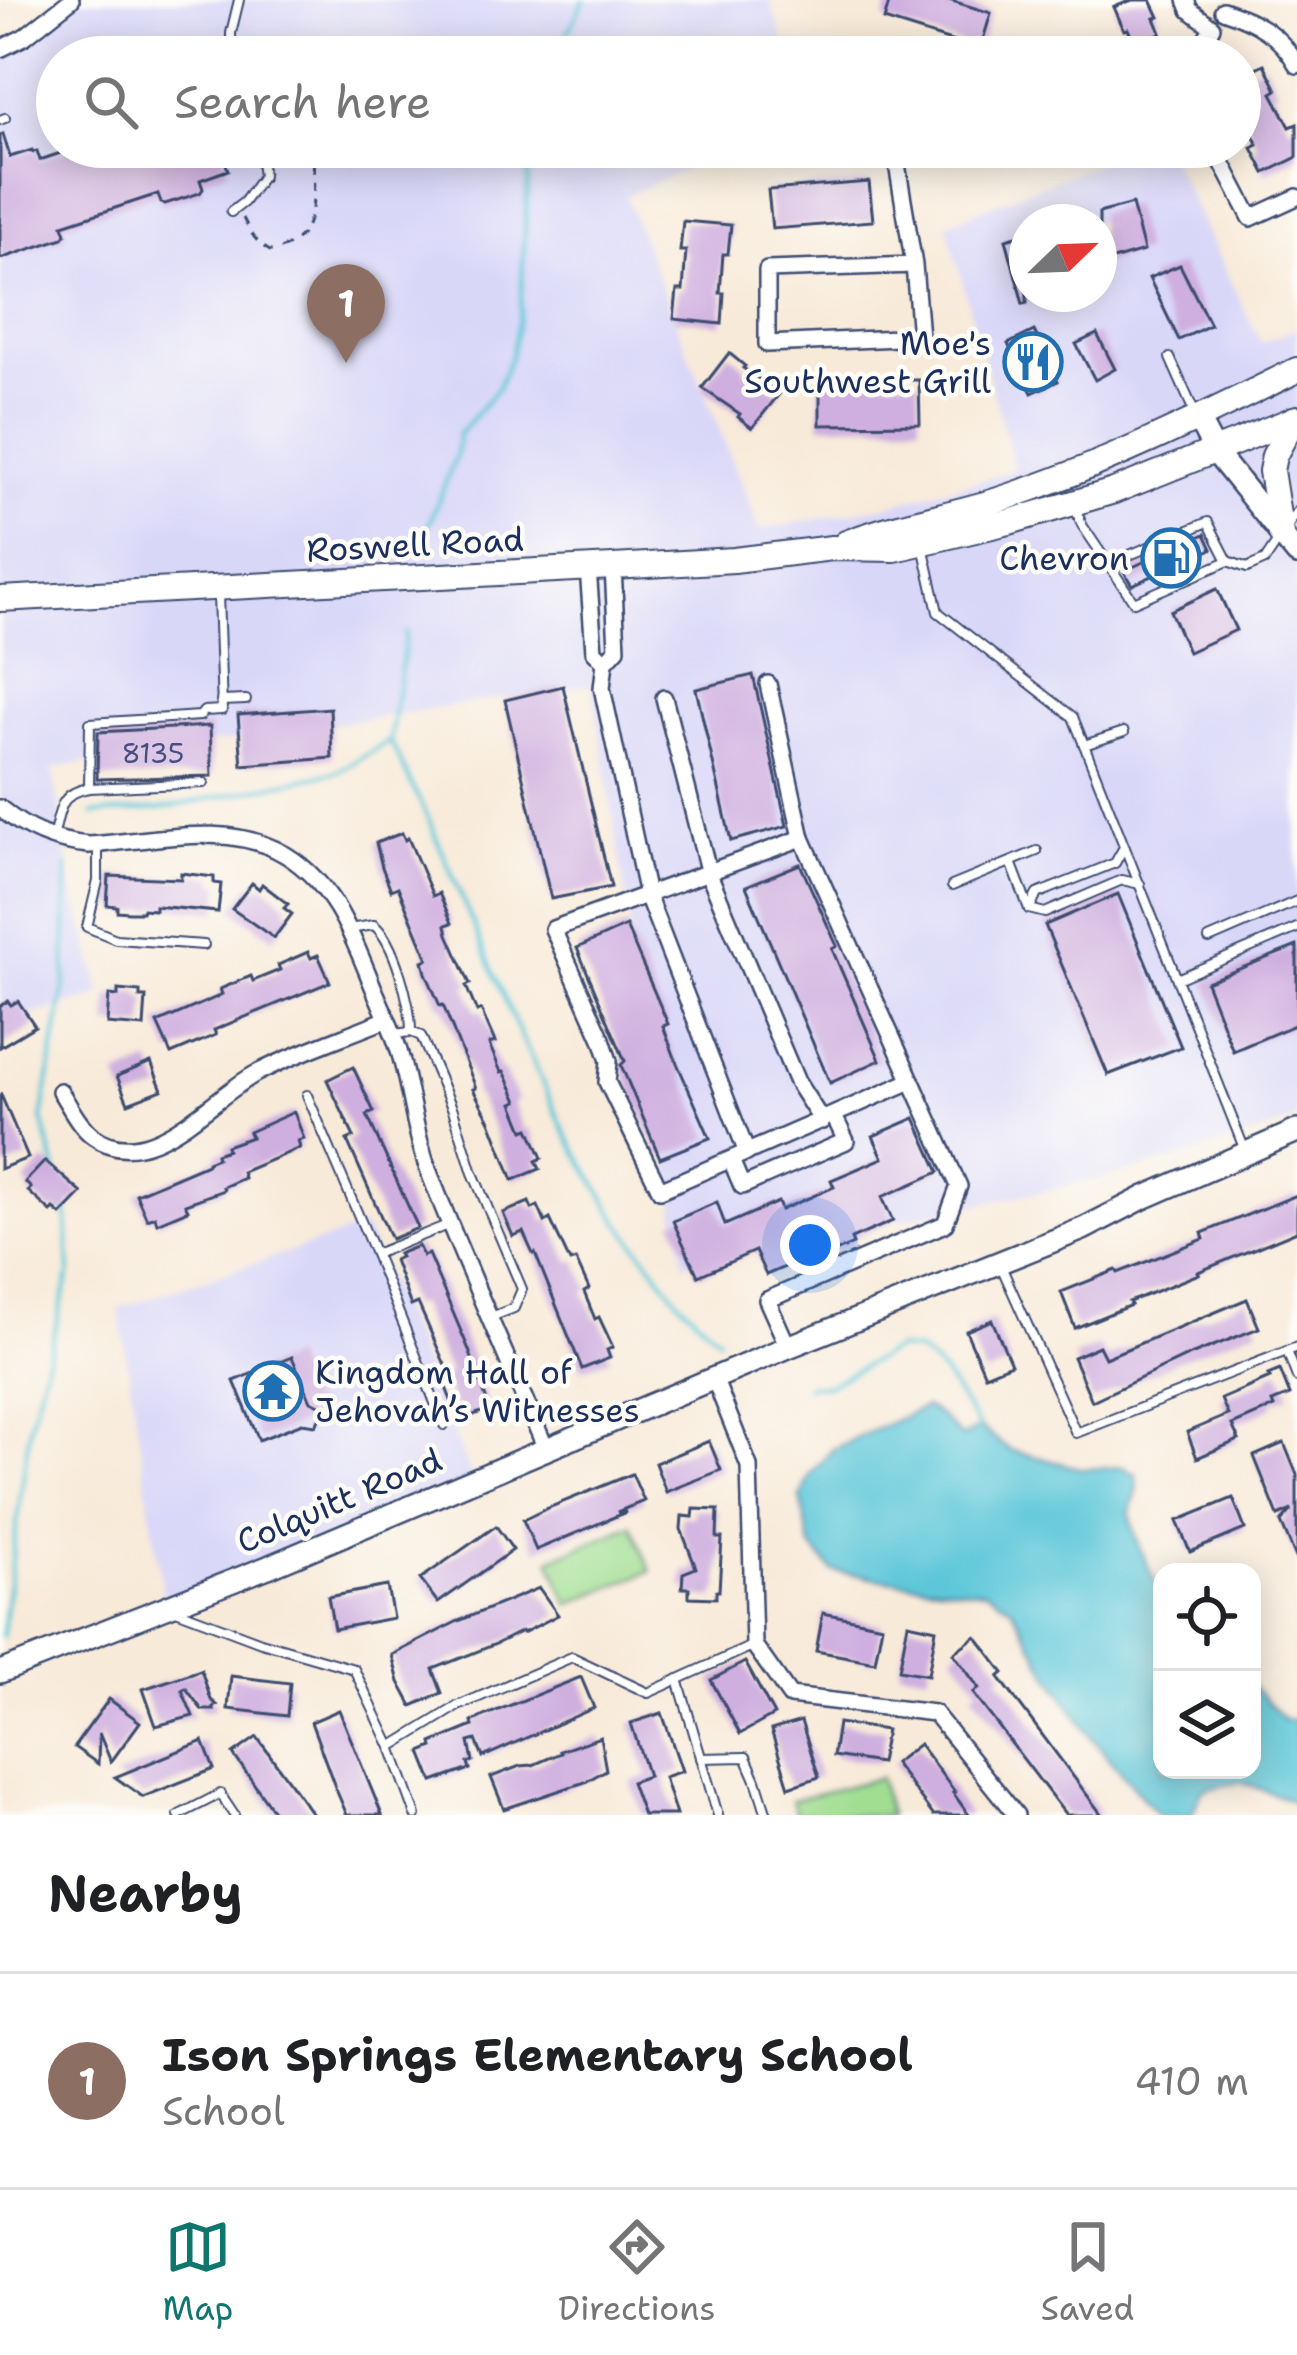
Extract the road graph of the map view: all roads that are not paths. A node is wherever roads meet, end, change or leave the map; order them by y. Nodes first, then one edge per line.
1 (71, 0) edge
2 (238, 0) edge
3 (1186, 0) edge
4 (1222, 5) edge
5 (1212, 27) junction
6 (231, 36) edge
7 (1207, 36) edge
8 (0, 49) edge
9 (1297, 65) edge
10 (262, 168) edge
11 (898, 168) edge
12 (1225, 168) edge
13 (1297, 196) edge
14 (234, 210) road end
15 (914, 265) junction
16 (1170, 358) dead end
17 (1297, 370) edge
18 (1198, 419) junction
19 (1296, 419) edge
20 (1216, 453) junction
21 (1074, 504) junction
22 (1297, 512) edge
23 (922, 542) junction
24 (1289, 544) edge
25 (832, 548) junction
26 (1228, 561) junction
27 (1108, 564) junction
28 (600, 567) junction
29 (218, 588) junction
30 (0, 599) edge
31 (605, 662) junction
32 (768, 684) dead end
33 (664, 698) dead end
34 (246, 700) dead end
35 (221, 701) junction
36 (1124, 731) dead end
37 (1084, 746) junction
38 (204, 783) dead end
39 (89, 788) junction
40 (3, 817) edge
41 (53, 838) junction
42 (802, 838) junction
43 (98, 844) junction
44 (1124, 846) junction
45 (1037, 851) dead end
46 (1010, 862) junction
47 (709, 874) junction
48 (1140, 884) junction
49 (952, 886) dead end
50 (1292, 889) dead end
51 (647, 895) junction
52 (1297, 902) edge
53 (1029, 909) junction
54 (1297, 928) edge
55 (349, 929) junction
56 (1209, 939) dead end
57 (205, 944) dead end
58 (1177, 979) junction
59 (390, 1026) junction
60 (411, 1032) junction
61 (911, 1081) junction
62 (60, 1091) dead end
63 (307, 1095) dead end
64 (828, 1119) junction
65 (1297, 1131) edge
66 (1246, 1152) junction
67 (747, 1153) junction
68 (731, 1160) junction
69 (452, 1224) junction
70 (375, 1254) junction
71 (1000, 1262) junction
72 (491, 1317) junction
73 (788, 1347) junction
74 (1292, 1349) edge
75 (1297, 1377) edge
76 (714, 1378) junction
77 (444, 1425) dead end
78 (546, 1449) junction
79 (167, 1606) junction
80 (754, 1646) junction
81 (0, 1672) edge
82 (678, 1679) junction
83 (391, 1747) junction
84 (701, 1758) junction
85 (179, 1815) edge
86 (234, 1815) edge
87 (416, 1815) edge
88 (718, 1815) edge
89 (767, 1815) edge
90 (1016, 1815) edge

1 - 8 street
2 - 6 lane
3 - 5 street
4 - 5 street
4 - 9 street
5 - 7 street
10 - 14 lane
11 - 15 street
12 - 13 street
15 - 15 street
16 - 18 lane
17 - 18 main road, Roswell Road
18 - 20 street
18 - 25 main road, Roswell Road
19 - 20 main road, Roswell Road
19 - 24 main road
20 - 21 main road, Roswell Road
20 - 24 street
21 - 23 main road, Roswell Road
21 - 27 lane
22 - 24 lane
23 - 25 main road, Roswell Road
23 - 37 lane
24 - 26 lane
25 - 28 main road, Roswell Road
26 - 27 lane
26 - 27 lane
28 - 29 main road, Roswell Road
28 - 31 street
28 - 31 street
29 - 30 main road, Roswell Road
29 - 35 lane
31 - 51 street
32 - 42 street
33 - 47 street
34 - 35 lane
35 - 39 lane
36 - 37 lane
37 - 44 lane
38 - 39 lane
39 - 41 lane
40 - 41 street
41 - 43 street
42 - 47 street
42 - 61 street
43 - 55 street
43 - 57 lane
44 - 48 lane
44 - 53 lane
45 - 46 lane
46 - 49 lane
46 - 53 lane
47 - 51 street
47 - 64 street
48 - 53 lane
48 - 58 lane
50 - 52 lane
51 - 67 street
51 - 68 street
52 - 56 lane
54 - 58 lane
55 - 59 street
55 - 60 lane
58 - 66 lane
59 - 60 lane
59 - 62 street
59 - 69 street
60 - 72 lane
61 - 64 street
61 - 73 street
63 - 70 lane
64 - 67 street
64 - 68 street
65 - 66 street, Colquitt Road
66 - 71 street, Colquitt Road
67 - 68 street
69 - 70 lane
69 - 72 street
70 - 77 lane
71 - 73 street, Colquitt Road
71 - 74 lane
72 - 78 street
73 - 76 street, Colquitt Road
74 - 75 lane
76 - 78 street, Colquitt Road
76 - 80 street
78 - 79 street, Colquitt Road
79 - 81 street, Colquitt Road
79 - 83 lane
80 - 82 lane
80 - 90 street
82 - 83 lane
82 - 84 lane
83 - 87 lane
84 - 88 lane
84 - 89 lane
85 - 86 lane

